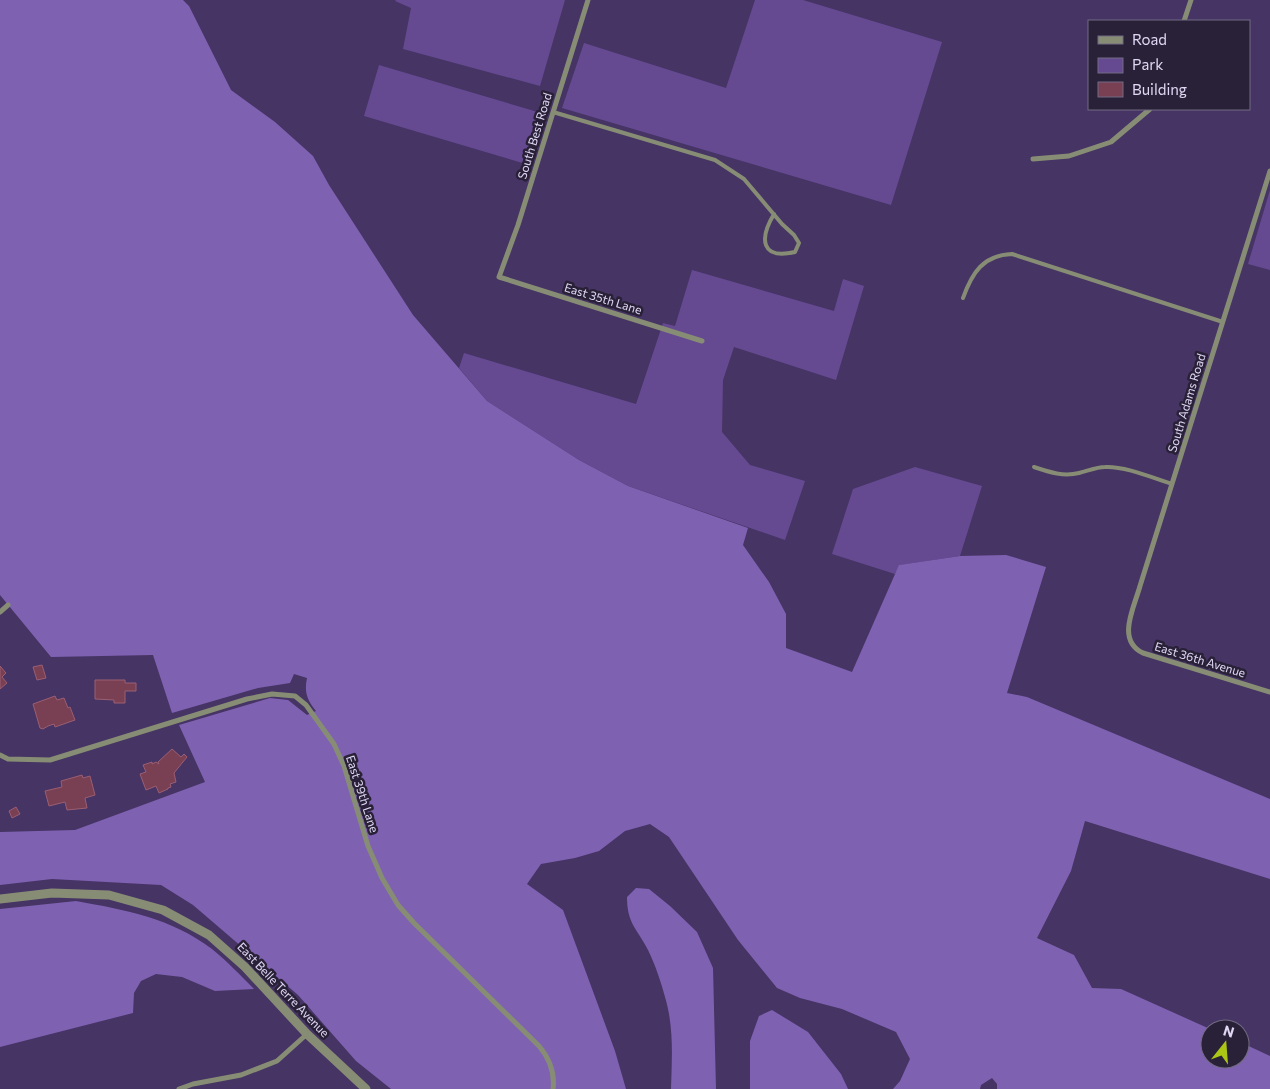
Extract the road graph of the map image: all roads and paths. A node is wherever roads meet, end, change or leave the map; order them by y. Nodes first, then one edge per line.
1 (588, 0) edge
2 (1191, 0) edge
3 (1184, 20) edge
4 (1149, 110) edge
5 (553, 112) junction
6 (1032, 159) dead end
7 (1270, 171) edge
8 (774, 214) junction
9 (499, 277) joint
10 (963, 298) dead end
11 (1223, 322) junction
12 (702, 341) dead end
13 (1034, 468) dead end
14 (1172, 484) junction
15 (8, 605) dead end
16 (0, 612) edge
17 (1129, 642) joint
18 (1270, 692) edge
19 (0, 755) edge
20 (0, 899) edge
21 (307, 1034) junction
22 (179, 1089) edge
23 (366, 1089) edge
24 (553, 1089) edge

1 - 5 street, South Best Road
2 - 3 street
4 - 6 street
5 - 8 lane
5 - 9 street, South Best Road
7 - 11 street, South Adams Road
8 - 8 lane
9 - 12 street, East 35th Lane
10 - 11 lane
11 - 14 street, South Adams Road
13 - 14 lane
14 - 17 street, South Adams Road
15 - 16 street
17 - 18 street, East 36th Avenue
19 - 24 street, East 39th Lane
20 - 21 street, East Belle Terre Avenue
21 - 22 street
21 - 23 street, East Belle Terre Avenue

